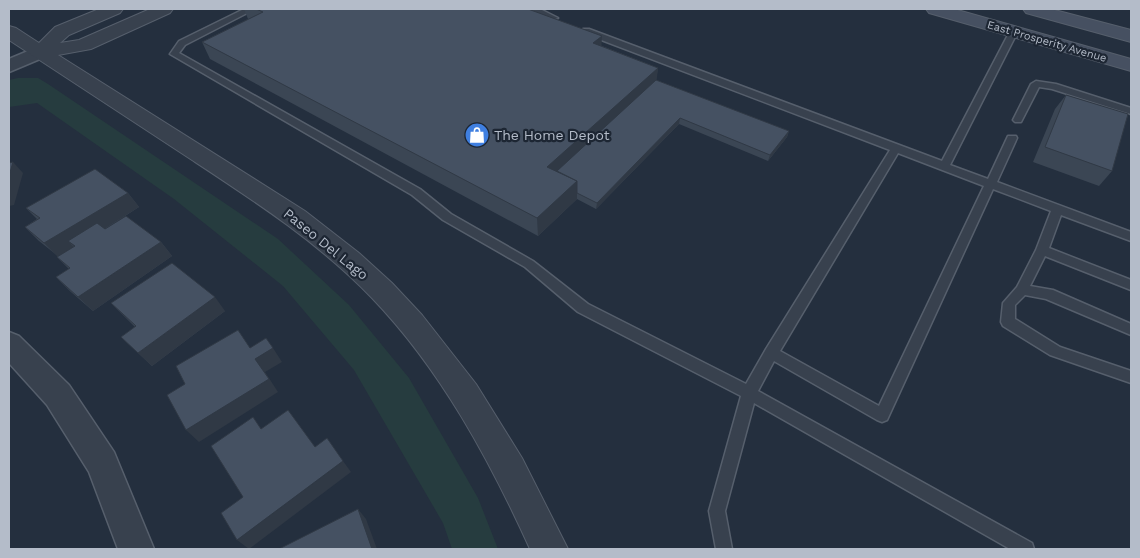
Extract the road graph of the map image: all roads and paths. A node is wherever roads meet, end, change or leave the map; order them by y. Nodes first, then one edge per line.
1 (114, 9) edge
2 (164, 9) edge
3 (534, 9) edge
4 (935, 9) edge
5 (1032, 9) edge
6 (247, 12) dead end
7 (564, 23) edge
8 (580, 29) edge
9 (9, 32) edge
10 (1014, 32) junction
11 (1131, 36) edge
12 (40, 52) junction
13 (1131, 65) edge
14 (9, 66) edge
15 (1131, 110) edge
16 (1018, 120) dead end
17 (1012, 138) dead end
18 (896, 148) junction
19 (944, 167) junction
20 (990, 184) junction
21 (1057, 209) junction
22 (1131, 237) edge
23 (1042, 250) junction
24 (1131, 285) edge
25 (1022, 290) junction
26 (1131, 330) edge
27 (9, 344) edge
28 (771, 353) junction
29 (1131, 376) edge
30 (749, 393) junction
31 (136, 549) edge
32 (549, 549) edge
33 (724, 549) edge
34 (1026, 549) edge

1 - 12 street
2 - 12 street
3 - 7 lane
4 - 10 main road, East Prosperity Avenue
5 - 11 main road, East Prosperity Avenue
6 - 30 lane
8 - 18 lane
9 - 12 street, Paseo Del Lago
10 - 13 main road, East Prosperity Avenue
10 - 19 lane
12 - 14 street
12 - 32 street, Paseo Del Lago
15 - 16 lane
17 - 20 lane
18 - 19 lane
18 - 28 lane
19 - 20 lane
20 - 21 lane
20 - 28 lane
21 - 22 lane
21 - 23 lane
23 - 24 lane
23 - 25 lane
25 - 26 lane
25 - 29 lane
27 - 31 street
28 - 30 lane
30 - 33 lane
30 - 34 lane

